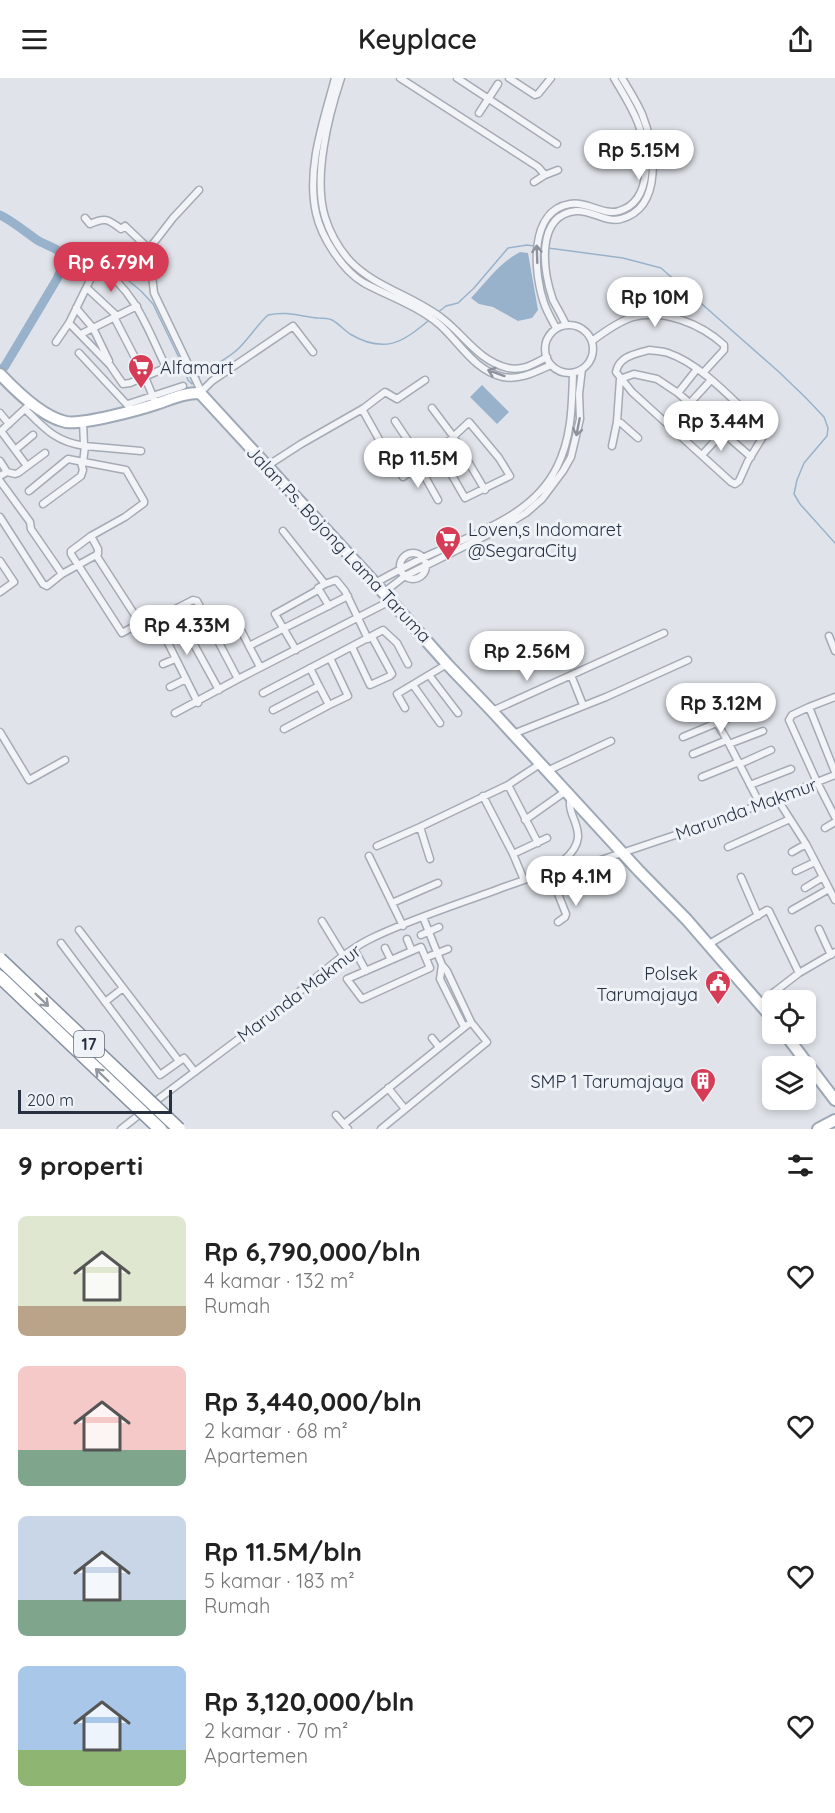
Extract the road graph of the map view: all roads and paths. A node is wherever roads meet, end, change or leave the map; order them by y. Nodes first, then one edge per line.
1 (335, 78) edge
2 (341, 78) edge
3 (400, 78) edge
4 (457, 78) edge
5 (509, 78) edge
6 (551, 78) edge
7 (614, 78) edge
8 (622, 78) edge
9 (498, 84) dead end
10 (488, 99) junction
11 (479, 113) dead end
12 (556, 144) dead end
13 (558, 170) dead end
14 (545, 175) junction
15 (534, 182) dead end
16 (199, 189) dead end
17 (557, 213) junction
18 (85, 218) dead end
19 (149, 249) junction
20 (87, 288) junction
21 (414, 303) junction
22 (137, 306) junction
23 (76, 309) junction
24 (116, 316) junction
25 (69, 322) junction
26 (442, 322) junction
27 (566, 325) junction
28 (93, 327) junction
29 (556, 328) junction
30 (81, 334) junction
31 (592, 341) junction
32 (56, 342) dead end
33 (313, 352) dead end
34 (79, 353) dead end
35 (547, 357) junction
36 (110, 365) junction
37 (551, 365) junction
38 (582, 369) junction
39 (700, 371) junction
40 (573, 373) junction
41 (2, 375) edge
42 (145, 377) junction
43 (620, 379) junction
44 (425, 380) dead end
45 (711, 380) junction
46 (183, 386) dead end
47 (198, 387) junction
48 (678, 393) junction
49 (154, 400) junction
50 (690, 403) junction
51 (28, 406) junction
52 (130, 407) junction
53 (432, 408) dead end
54 (362, 409) junction
55 (0, 413) edge
56 (395, 421) dead end
57 (83, 422) junction
58 (617, 422) junction
59 (9, 424) junction
60 (0, 432) edge
61 (723, 432) junction
62 (33, 435) dead end
63 (453, 436) junction
64 (638, 438) dead end
65 (85, 446) junction
66 (612, 447) dead end
67 (15, 450) junction
68 (141, 451) dead end
69 (438, 451) junction
70 (45, 453) dead end
71 (702, 455) junction
72 (751, 456) junction
73 (0, 461) edge
74 (82, 463) junction
75 (421, 464) junction
76 (27, 466) junction
77 (267, 466) junction
78 (7, 472) junction
79 (0, 476) edge
80 (0, 481) edge
81 (485, 490) junction
82 (29, 491) dead end
83 (438, 500) dead end
84 (43, 504) dead end
85 (0, 517) edge
86 (283, 531) dead end
87 (91, 536) junction
88 (96, 555) junction
89 (423, 558) junction
90 (0, 561) edge
91 (78, 564) junction
92 (426, 565) junction
93 (400, 569) junction
94 (63, 574) junction
95 (405, 576) junction
96 (375, 583) junction
97 (325, 584) junction
98 (318, 590) junction
99 (0, 592) edge
100 (348, 596) junction
101 (386, 597) junction
102 (329, 606) junction
103 (175, 610) junction
104 (357, 617) junction
105 (156, 619) junction
106 (140, 623) junction
107 (284, 629) junction
108 (242, 632) dead end
109 (664, 633) dead end
110 (829, 636) dead end
111 (370, 638) junction
112 (249, 646) junction
113 (352, 647) junction
114 (296, 650) junction
115 (835, 651) edge
116 (330, 658) junction
117 (175, 659) junction
118 (688, 660) dead end
119 (163, 664) dead end
120 (408, 664) dead end
121 (447, 664) junction
122 (260, 667) junction
123 (310, 668) junction
124 (429, 675) junction
125 (571, 675) junction
126 (186, 679) junction
127 (238, 679) junction
128 (413, 685) junction
129 (320, 686) junction
130 (170, 687) dead end
131 (219, 690) junction
132 (262, 693) dead end
133 (835, 697) edge
134 (198, 703) junction
135 (329, 705) junction
136 (584, 705) junction
137 (809, 707) junction
138 (405, 708) dead end
139 (750, 709) dead end
140 (273, 710) dead end
141 (492, 711) junction
142 (176, 713) dead end
143 (458, 713) dead end
144 (440, 723) dead end
145 (717, 723) junction
146 (284, 729) dead end
147 (763, 731) dead end
148 (0, 732) edge
149 (513, 734) junction
150 (683, 737) dead end
151 (611, 741) dead end
152 (728, 742) junction
153 (771, 750) dead end
154 (693, 754) dead end
155 (65, 760) dead end
156 (739, 763) junction
157 (544, 767) junction
158 (790, 769) dead end
159 (834, 776) edge
160 (702, 777) dead end
161 (817, 782) junction
162 (507, 785) junction
163 (750, 785) junction
164 (569, 794) junction
165 (483, 796) junction
166 (776, 797) junction
167 (760, 804) junction
168 (835, 817) edge
169 (790, 819) junction
170 (525, 820) junction
171 (835, 822) edge
172 (420, 826) junction
173 (825, 828) dead end
174 (548, 838) dead end
175 (538, 843) junction
176 (806, 844) junction
177 (377, 846) dead end
178 (728, 847) dead end
179 (792, 852) dead end
180 (513, 854) junction
181 (623, 854) junction
182 (369, 856) dead end
183 (430, 860) dead end
184 (815, 862) junction
185 (550, 868) junction
186 (796, 871) dead end
187 (741, 877) dead end
188 (823, 877) junction
189 (524, 880) junction
190 (553, 881) junction
191 (438, 883) dead end
192 (805, 888) dead end
193 (829, 889) junction
194 (835, 900) edge
195 (392, 903) junction
196 (792, 910) dead end
197 (758, 916) junction
198 (423, 917) junction
199 (322, 921) dead end
200 (558, 922) dead end
201 (403, 926) junction
202 (439, 927) dead end
203 (819, 929) dead end
204 (80, 930) dead end
205 (429, 932) junction
206 (421, 935) dead end
207 (407, 939) dead end
208 (61, 943) dead end
209 (709, 944) junction
210 (385, 948) dead end
211 (354, 949) junction
212 (448, 949) dead end
213 (412, 951) junction
214 (438, 953) junction
215 (833, 953) edge
216 (430, 956) dead end
217 (344, 957) junction
218 (0, 959) edge
219 (391, 960) junction
220 (442, 965) junction
221 (366, 971) junction
222 (799, 973) junction
223 (0, 977) edge
224 (123, 988) junction
225 (105, 1002) junction
226 (760, 1003) junction
227 (762, 1006) edge
228 (471, 1022) junction
229 (464, 1027) junction
230 (432, 1038) dead end
231 (793, 1044) edge
232 (439, 1047) junction
233 (179, 1061) junction
234 (195, 1072) junction
235 (388, 1088) junction
236 (835, 1100) edge
237 (405, 1109) junction
238 (336, 1115) dead end
239 (835, 1120) edge
240 (346, 1127) edge
241 (121, 1129) edge
242 (160, 1129) edge
243 (179, 1129) edge
244 (381, 1129) edge
245 (819, 1129) edge

1 - 21 street
2 - 21 street
3 - 14 street
4 - 10 street
5 - 6 street
7 - 17 street
8 - 17 street
9 - 10 street
10 - 11 street
10 - 12 street
13 - 14 street
14 - 15 street
16 - 19 street
17 - 27 street
29 -> 17 street
18 - 19 street
19 - 47 street
20 - 22 street
20 - 23 street
20 - 24 street
21 - 26 street
22 - 24 street
22 - 42 street
23 - 25 street
23 - 28 street
24 - 28 street
24 - 42 street
25 - 30 street
25 - 32 street
26 - 35 street
37 -> 26 street
27 - 29 street
27 - 31 street
28 - 30 street
28 - 36 street
29 - 35 street
30 - 36 street
31 - 38 street
31 - 39 street
33 - 47 street
34 - 52 street
35 - 37 street
36 - 42 street
37 - 40 street
38 - 40 street
38 -> 92 street
39 - 43 street
39 - 45 street
39 - 48 street
40 - 89 street
41 - 51 main road
42 - 49 street
43 - 48 street
43 - 58 street
43 - 71 street
44 - 54 street
45 - 50 street
45 - 72 street
46 - 49 street
47 - 49 main road
47 - 77 main road, Jalan Ps. Bojong Lama Taruma
48 - 50 street
49 - 52 main road
50 - 61 street
51 - 57 main road
51 - 59 street
51 - 65 street
52 - 57 main road
53 - 63 street
54 - 75 street
54 - 77 street
55 - 59 street
56 - 75 street
57 - 65 street
58 - 64 street
58 - 66 street
59 - 60 street
60 - 67 street
61 - 71 street
61 - 72 street
62 - 67 street
63 - 69 street
63 - 81 street
63 - 81 street
65 - 68 street
65 - 74 street
67 - 76 street
69 - 75 street
69 - 81 street
70 - 76 street
71 - 72 street
73 - 78 street
74 - 82 street
74 - 84 street
74 - 87 street
75 - 83 street
76 - 78 street
77 - 96 main road, Jalan Ps. Bojong Lama Taruma
78 - 79 street
80 - 94 street
85 - 94 street
86 - 97 street
87 - 88 street
87 - 91 street
88 - 91 street
88 - 106 street
89 - 92 street
89 - 93 street
89 - 93 street
90 - 99 street
91 - 94 street
91 - 106 street
92 - 95 street
93 - 95 street
93 - 96 street
95 - 101 street
96 - 101 main road, Jalan Ps. Bojong Lama Taruma
97 - 98 street
97 - 100 street
98 - 102 street
98 - 107 street
100 - 102 street
100 - 104 street
101 - 104 street
101 - 121 main road, Jalan Ps. Bojong Lama Taruma
102 - 107 street
103 - 105 street
103 - 127 street
103 - 131 street
104 - 111 street
104 - 114 street
105 - 106 street
105 - 117 street
107 - 112 street
107 - 114 street
108 - 112 street
109 - 125 street
110 - 115 street
111 - 113 street
111 - 113 street
111 - 120 street
112 - 122 street
113 - 116 street
114 - 122 street
116 - 123 street
116 - 135 street
117 - 119 street
117 - 126 street
118 - 136 street
121 - 124 street
121 - 141 main road, Jalan Ps. Bojong Lama Taruma
122 - 127 street
123 - 129 street
123 - 132 street
124 - 128 street
124 - 143 street
125 - 136 street
125 - 141 street
126 - 130 street
126 - 134 street
127 - 131 street
128 - 138 street
128 - 144 street
129 - 135 street
129 - 140 street
131 - 134 street
133 - 137 street
134 - 142 street
135 - 146 street
136 - 149 street
137 - 159 street
137 - 161 street
139 - 145 street
141 - 149 main road, Jalan Ps. Bojong Lama Taruma
145 - 150 street
145 - 152 street
147 - 152 street
148 - 155 street
149 - 157 main road, Jalan Ps. Bojong Lama Taruma
151 - 157 street
152 - 154 street
152 - 156 street
153 - 156 street
156 - 160 street
156 - 163 street
157 - 162 street
157 - 164 main road, Jalan Ps. Bojong Lama Taruma
158 - 163 street
159 - 161 street, Marunda Makmur
161 - 166 street, Marunda Makmur
161 - 168 street
162 - 165 street
162 - 170 street
163 - 167 street
164 - 170 street
164 - 181 main road, Jalan Ps. Bojong Lama Taruma
164 - 185 street, Marunda Makmur
165 - 172 street
165 - 180 street
166 - 167 street, Marunda Makmur
166 - 169 street
167 - 181 street, Marunda Makmur
169 - 176 street
169 - 178 street
170 - 175 street
171 - 173 street
172 - 177 street
172 - 183 street
174 - 175 street
175 - 180 street
176 - 179 street
176 - 184 street
180 - 189 street
181 - 190 street, Marunda Makmur
181 - 209 main road, Jalan Ps. Bojong Lama Taruma
182 - 195 street
184 - 186 street
184 - 188 street
185 - 189 street, Marunda Makmur
185 - 190 street
187 - 197 street
188 - 192 street
188 - 193 street
189 - 198 street, Marunda Makmur
190 - 200 street
191 - 195 street
193 - 194 street
193 - 196 street
195 - 201 street
197 - 209 street
197 - 222 street
198 - 201 street, Marunda Makmur
198 - 205 street
199 - 217 street
201 - 211 street, Marunda Makmur
202 - 205 street
203 - 215 street
204 - 224 street
205 - 206 street
205 - 214 street
207 - 213 street
208 - 225 street
209 - 226 main road, Jalan Ps. Bojong Lama Taruma
210 - 219 street
211 - 217 street, Marunda Makmur
211 - 221 street
212 - 214 street
213 - 219 street
213 - 221 street
214 - 216 street
214 - 220 street
215 - 222 street
217 - 234 street, Marunda Makmur
218 -> 243 highway, 17, bridge
219 - 221 street
220 - 228 street
220 - 229 street
222 - 226 street
242 -> 223 highway, 17, bridge
224 - 225 street
224 - 233 street
225 - 233 street
226 - 227 main road, Jalan Ps. Bojong Lama Taruma
228 - 229 street
228 - 237 street
229 - 232 street
230 - 232 street
231 - 236 main road
232 - 235 street
233 - 234 street
234 - 241 street, Marunda Makmur
235 - 237 street
235 - 240 street
237 - 244 street
238 - 240 street
239 - 245 main road

